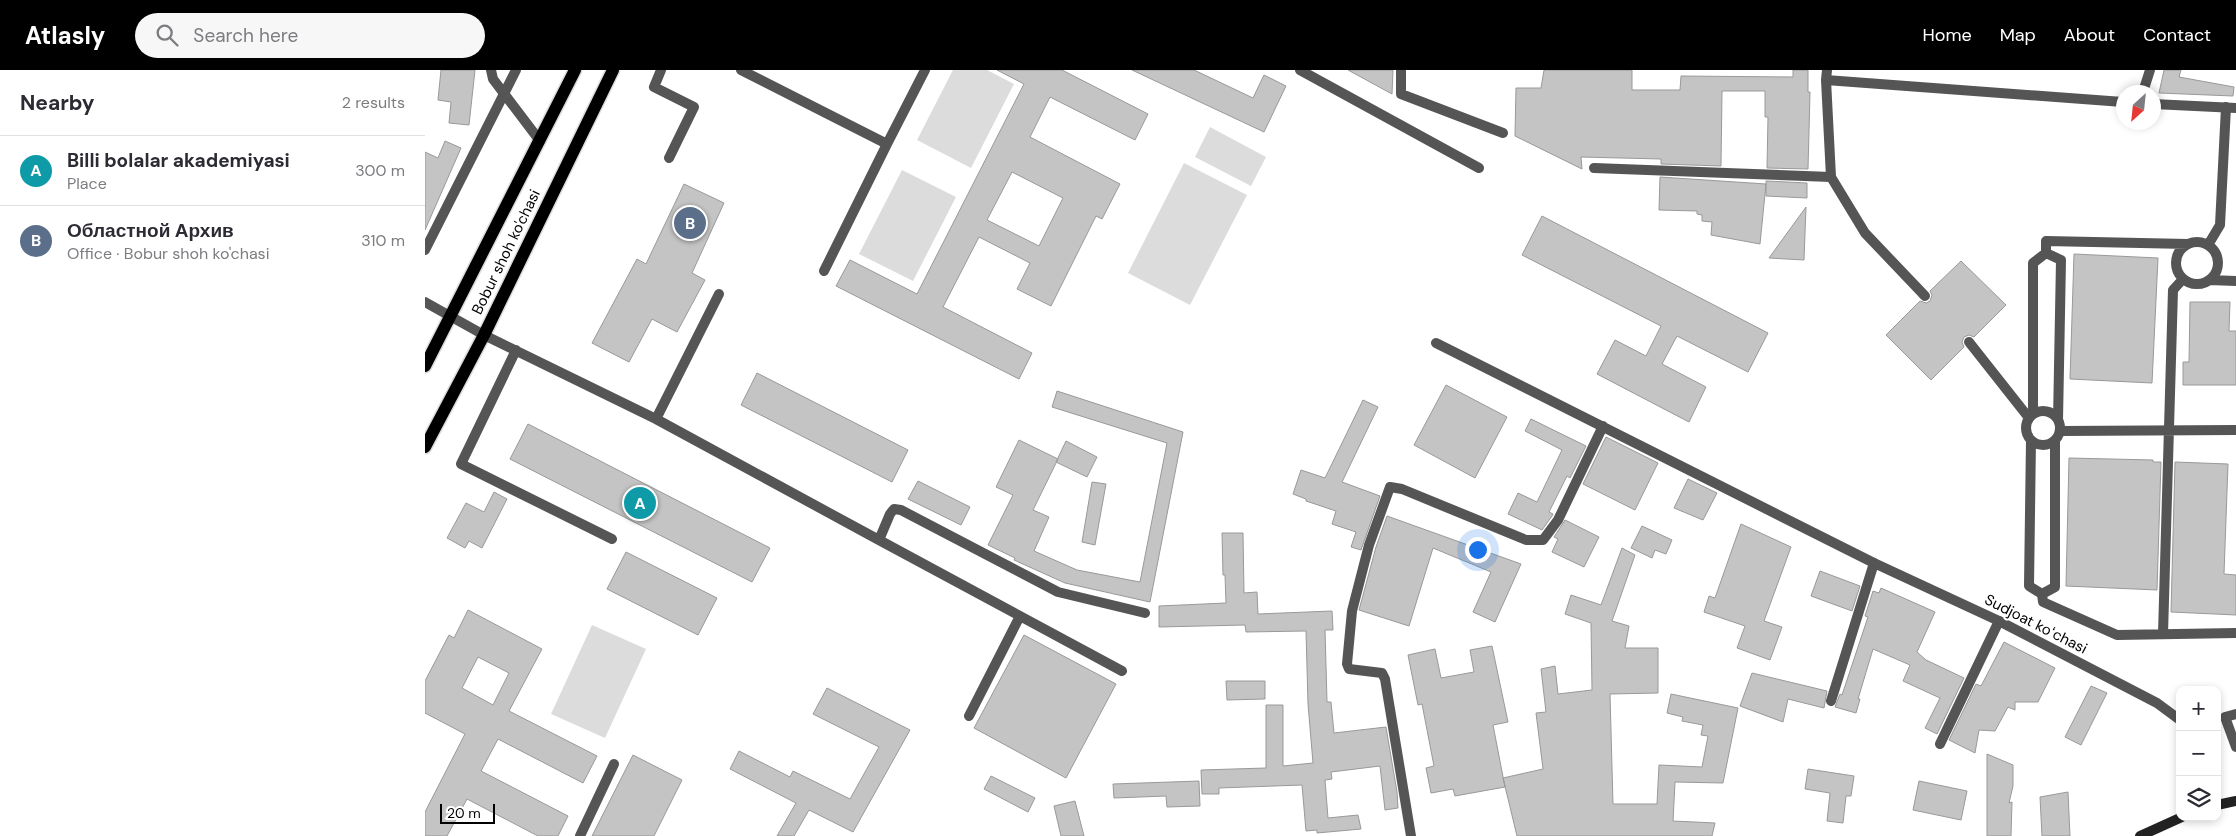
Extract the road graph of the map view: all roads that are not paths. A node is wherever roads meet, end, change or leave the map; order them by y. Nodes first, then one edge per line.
1 (491, 70) edge
2 (516, 70) edge
3 (575, 70) edge
4 (613, 70) edge
5 (661, 70) edge
6 (741, 70) edge
7 (925, 70) edge
8 (1300, 70) edge
9 (1401, 70) edge
10 (2150, 70) edge
11 (1827, 75) edge
12 (2145, 85) edge
13 (504, 94) junction
14 (2116, 101) edge
15 (2161, 104) edge
16 (2231, 107) edge
17 (1503, 133) dead end
18 (539, 141) junction
19 (887, 144) junction
20 (669, 158) dead end
21 (1479, 168) dead end
22 (1594, 168) dead end
23 (1831, 177) junction
24 (2188, 244) junction
25 (2208, 245) junction
26 (425, 250) edge
27 (2046, 253) junction
28 (824, 271) dead end
29 (2183, 279) junction
30 (2209, 280) junction
31 (2236, 281) edge
32 (719, 294) dead end
33 (1925, 296) dead end
34 (425, 302) edge
35 (451, 317) junction
36 (484, 335) junction
37 (1969, 342) dead end
38 (1436, 343) dead end
39 (516, 350) junction
40 (425, 366) edge
41 (2031, 416) junction
42 (656, 419) junction
43 (2058, 420) junction
44 (1603, 426) junction
45 (2169, 429) junction
46 (2236, 430) edge
47 (2057, 435) junction
48 (2031, 440) junction
49 (425, 448) edge
50 (612, 539) dead end
51 (879, 540) junction
52 (1874, 564) junction
53 (2041, 594) junction
54 (1145, 613) dead end
55 (1020, 616) junction
56 (1999, 621) junction
57 (2236, 633) edge
58 (2163, 634) junction
59 (1122, 671) dead end
60 (1831, 701) dead end
61 (2236, 714) edge
62 (969, 716) dead end
63 (2176, 717) edge
64 (1940, 744) dead end
65 (2236, 746) edge
66 (614, 764) dead end
67 (2236, 801) edge
68 (2221, 804) edge
69 (2176, 820) edge
70 (580, 836) edge
71 (1411, 836) edge
72 (2140, 836) edge

1 - 13 street
2 - 13 street
3 - 18 main road, Bobur shoh ko'chasi
4 - 36 main road, Bobur shoh ko'chasi
5 - 20 street
6 - 19 street
7 - 19 street
8 - 21 street
9 - 17 street
10 - 12 street
11 - 14 street
11 - 23 street
13 - 18 street
13 - 26 street
15 - 16 street
16 - 25 street
18 - 35 main road, Bobur shoh ko'chasi
19 - 28 street
22 - 23 street
23 - 33 street
24 - 25 street
24 - 27 street
24 - 29 street
25 - 30 street
27 - 41 street
27 - 43 street
29 - 30 street
29 - 45 street
30 - 31 street
32 - 42 street
34 - 35 street
35 - 36 street
35 - 40 main road, Bobur shoh ko'chasi
36 - 39 street
36 - 49 main road, Bobur shoh ko'chasi
37 - 41 street
38 - 44 street, Sudjoat koʻchasi
39 - 42 street
39 - 50 street
41 - 43 street
41 - 48 street
42 - 51 street
43 - 47 street
44 - 52 street, Sudjoat koʻchasi
44 - 71 street
45 - 46 street
45 - 47 street
45 - 58 street
47 - 48 street
47 - 53 street
48 - 53 street
51 - 54 street
51 - 55 street
52 - 56 street, Sudjoat koʻchasi
52 - 60 street
53 - 58 street
55 - 59 street
55 - 62 street
56 - 63 street, Sudjoat koʻchasi
56 - 64 street
57 - 58 street
61 - 65 street
66 - 70 street
67 - 68 street
69 - 72 street

